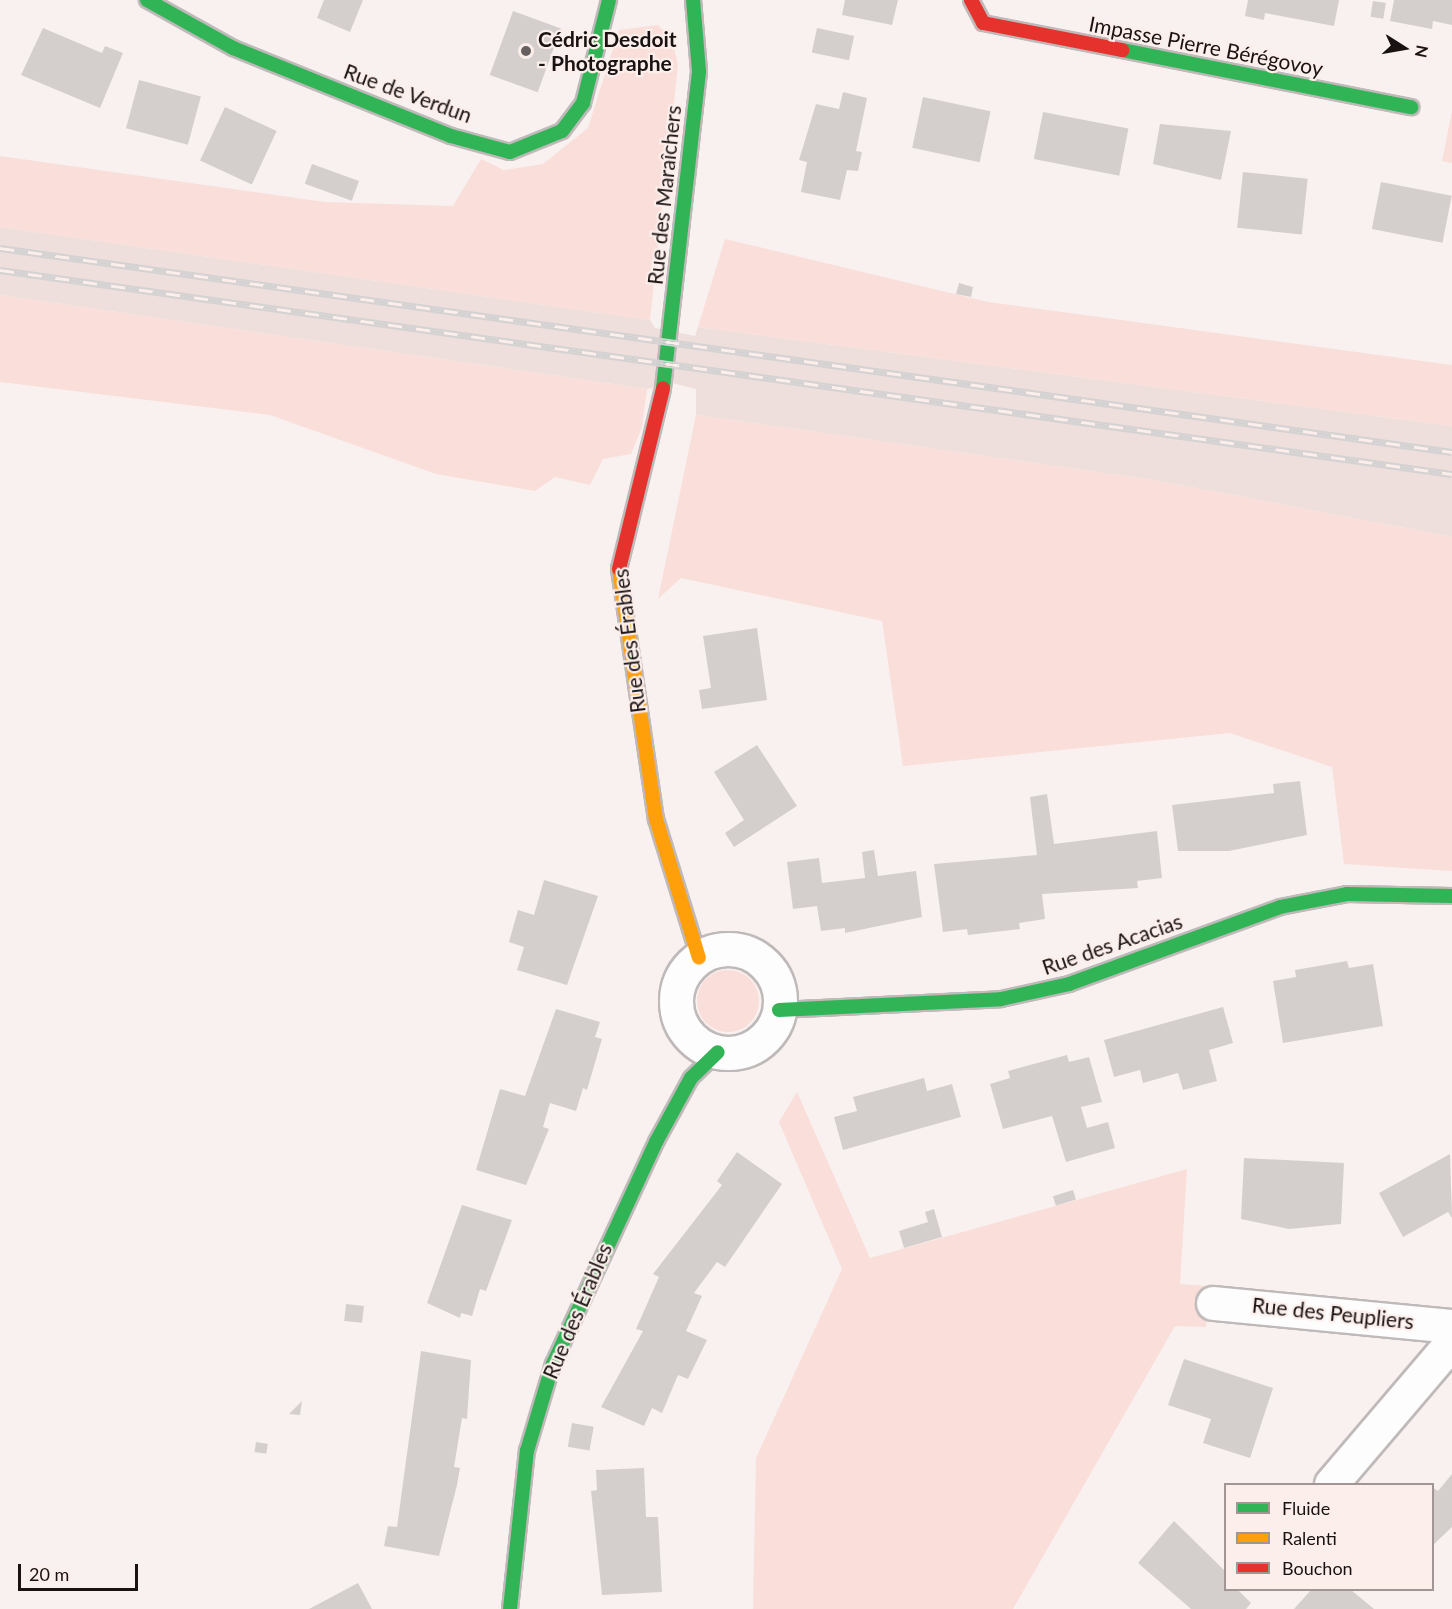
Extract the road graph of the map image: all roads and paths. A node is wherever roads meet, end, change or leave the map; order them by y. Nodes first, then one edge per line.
1 (147, 0) edge
2 (609, 0) edge
3 (693, 0) edge
4 (971, 0) edge
5 (1410, 107) dead end
6 (674, 323) joint
7 (1452, 896) edge
8 (699, 958) junction
9 (779, 1010) junction
10 (718, 1052) junction
11 (1213, 1303) dead end
12 (1452, 1326) edge
13 (1452, 1342) edge
14 (1333, 1483) edge
15 (508, 1606) edge

1 - 2 street, Rue de Verdun
3 - 6 street, Rue des Maraîchers
4 - 5 street, Impasse Pierre Bérégovoy
6 - 8 street, Rue des Érables
7 - 9 street, Rue des Acacias
8 - 9 street
8 - 10 street
9 - 10 street
10 - 15 street, Rue des Érables
11 - 12 street, Rue des Peupliers
13 - 14 street

